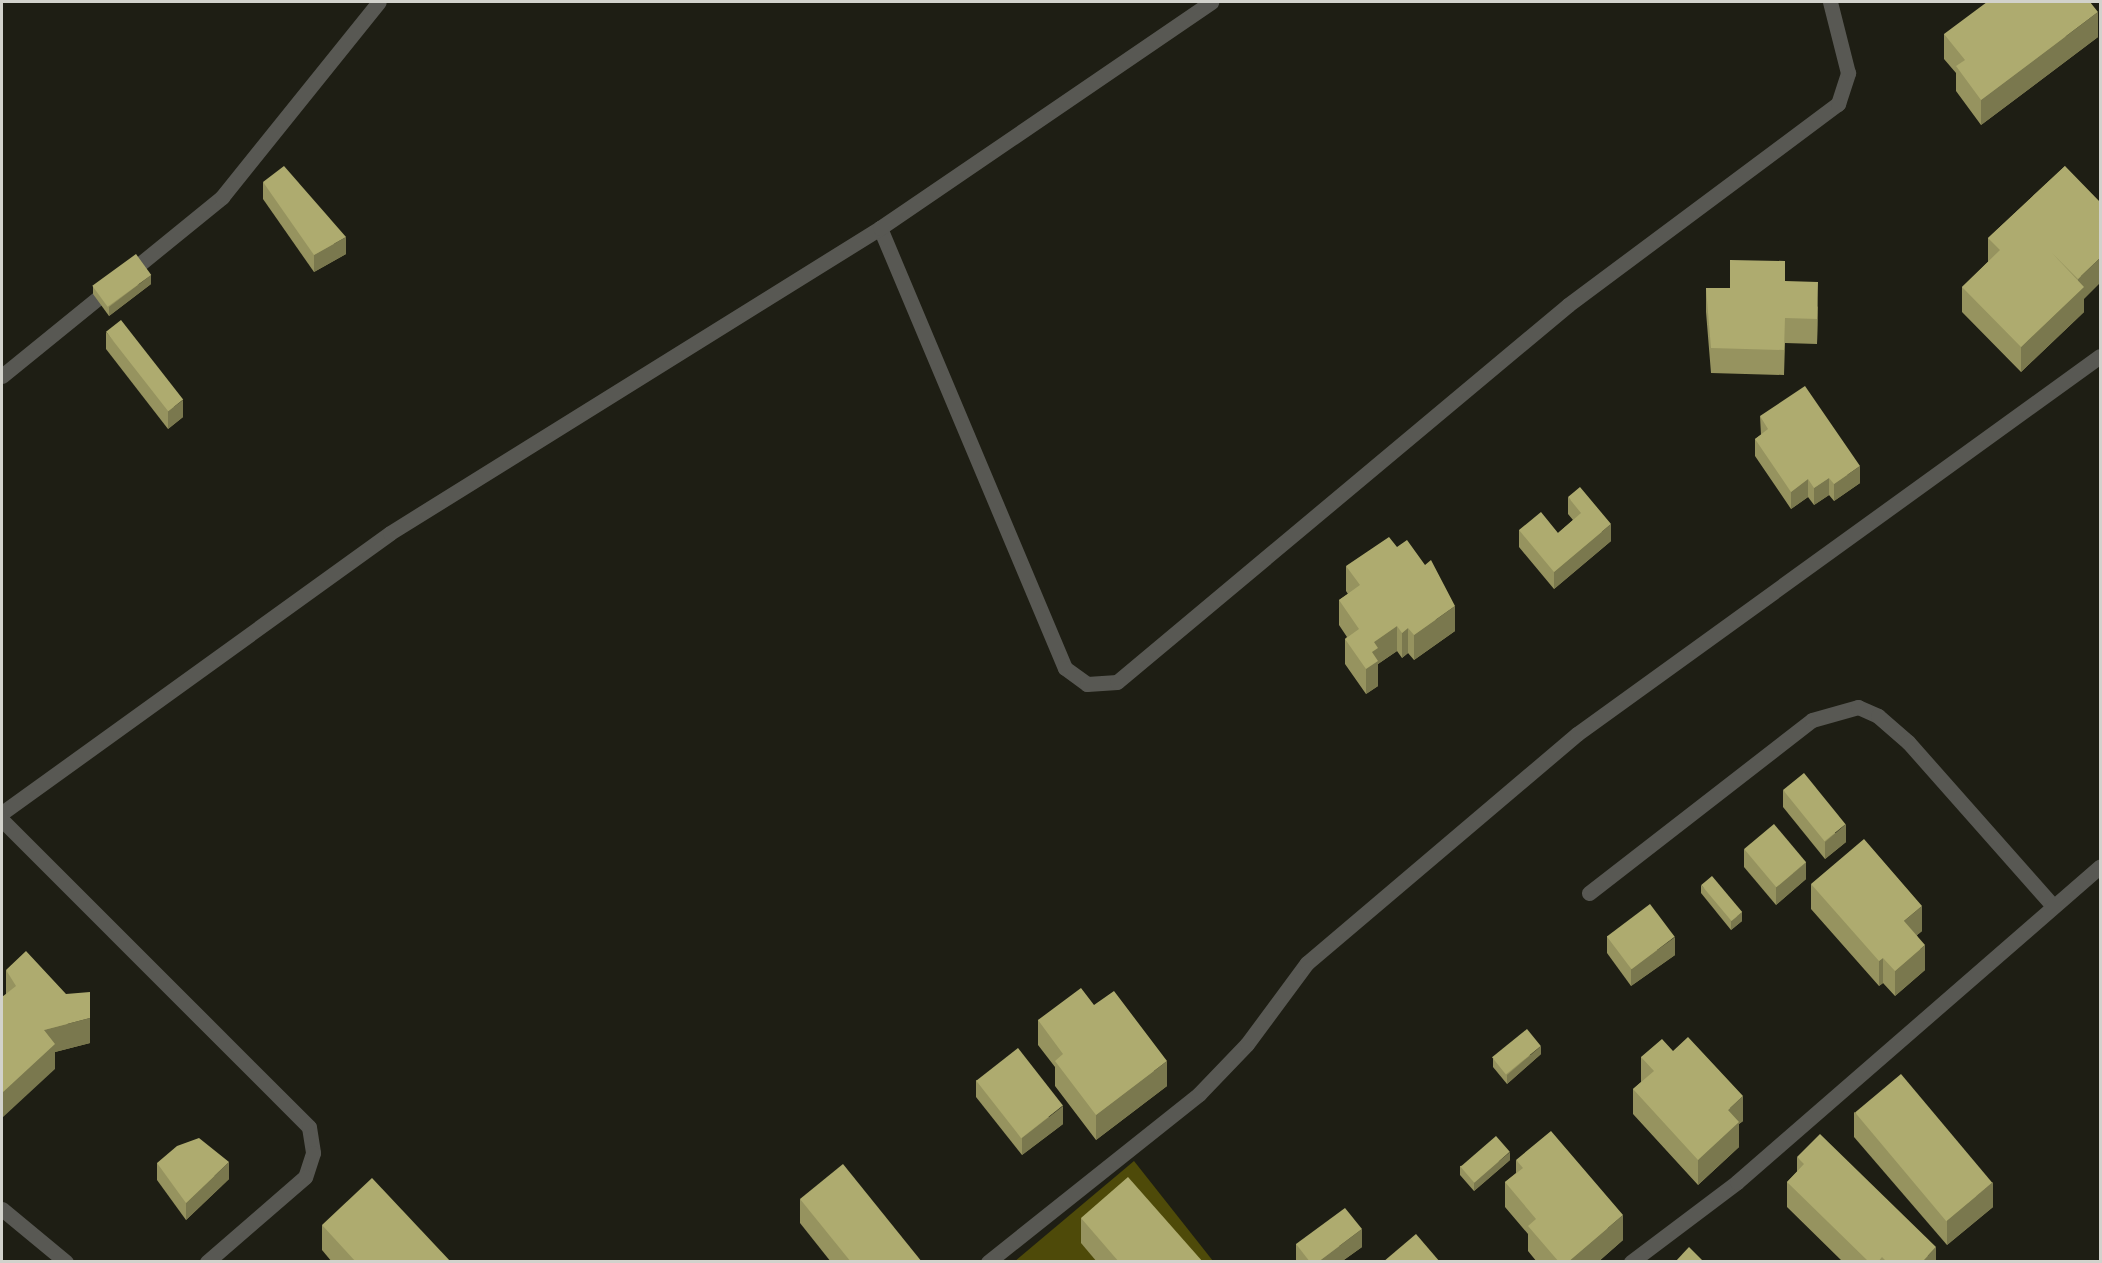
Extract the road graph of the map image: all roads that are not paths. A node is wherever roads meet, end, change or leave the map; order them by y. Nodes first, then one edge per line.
1 (380, 2) edge
2 (1211, 2) edge
3 (1830, 2) edge
4 (880, 228) junction
5 (2100, 356) edge
6 (2, 376) edge
7 (2, 813) edge
8 (2, 820) edge
9 (2100, 866) edge
10 (1589, 893) dead end
11 (2053, 906) junction
12 (2, 1209) edge
13 (66, 1262) edge
14 (207, 1262) edge
15 (988, 1262) edge
16 (1631, 1262) edge

1 - 6 street
2 - 4 street
3 - 4 street
4 - 7 street
5 - 15 street
8 - 14 street
9 - 11 street
10 - 11 street
11 - 16 street
12 - 13 street

